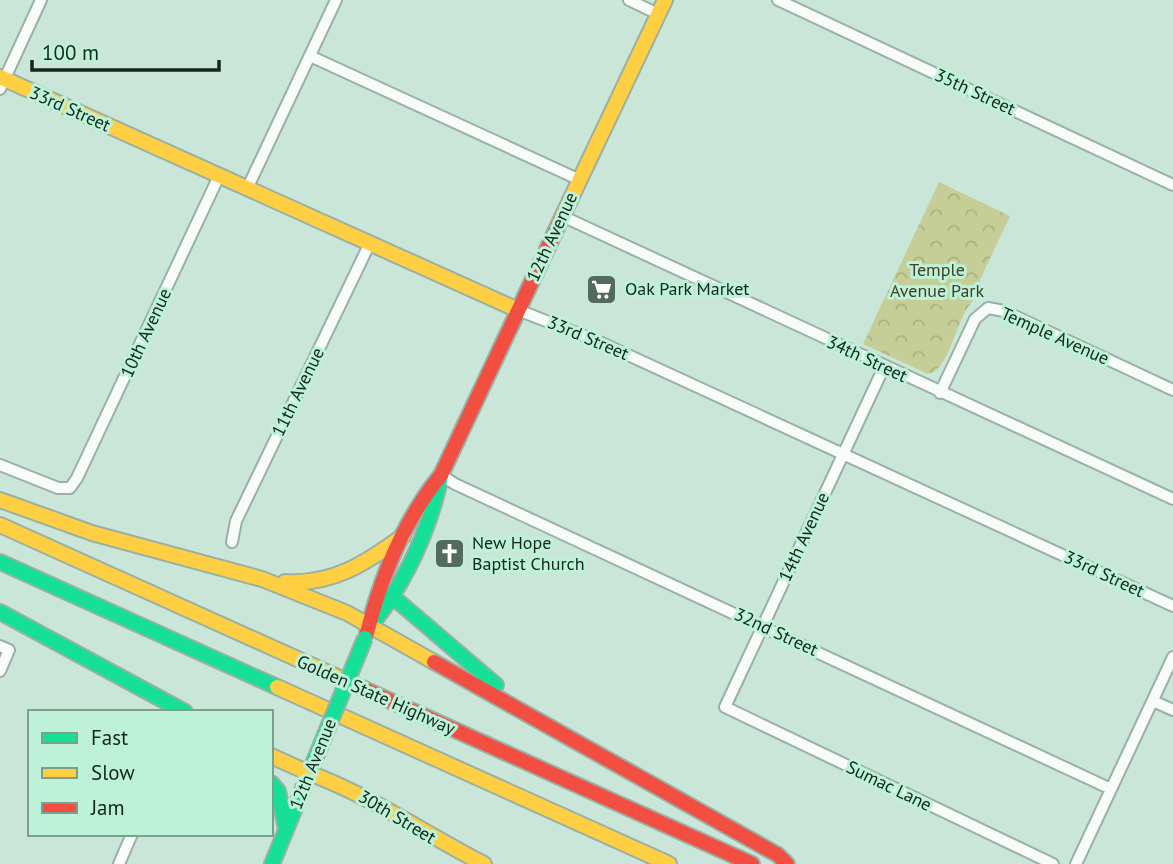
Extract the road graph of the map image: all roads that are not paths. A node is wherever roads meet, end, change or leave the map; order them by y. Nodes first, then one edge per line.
1 (41, 0) edge
2 (336, 0) edge
3 (629, 0) edge
4 (665, 0) edge
5 (778, 0) edge
6 (658, 14) junction
7 (310, 56) junction
8 (2, 82) edge
9 (219, 176) junction
10 (580, 180) junction
11 (1173, 185) edge
12 (247, 189) junction
13 (562, 216) junction
14 (369, 245) junction
15 (518, 310) junction
16 (884, 367) junction
17 (1173, 390) edge
18 (940, 393) junction
19 (842, 455) junction
20 (0, 465) edge
21 (441, 475) junction
22 (1173, 499) edge
23 (0, 500) edge
24 (0, 525) edge
25 (403, 536) junction
26 (232, 542) dead end
27 (0, 562) edge
28 (262, 579) junction
29 (393, 597) junction
30 (1173, 606) edge
31 (0, 612) edge
32 (761, 626) junction
33 (368, 632) junction
34 (5, 648) edge
35 (1173, 657) edge
36 (0, 671) edge
37 (1153, 701) junction
38 (724, 707) joint
39 (179, 710) edge
40 (1173, 710) edge
41 (535, 717) junction
42 (273, 757) edge
43 (309, 773) junction
44 (273, 785) edge
45 (1111, 789) junction
46 (286, 830) junction
47 (131, 836) edge
48 (475, 862) edge
49 (119, 864) edge
50 (272, 864) edge
51 (669, 864) edge
52 (752, 864) edge
53 (787, 864) edge
54 (1053, 864) edge
55 (1076, 864) edge

1 - 8 street
2 - 7 street
3 - 6 street
4 - 6 main road, 12th Avenue
5 - 11 street, 35th Street
6 - 10 main road, 12th Avenue
7 - 10 street
7 - 12 street
8 - 9 main road, 33rd Street
9 - 12 main road, 33rd Street
9 - 20 street, 10th Avenue
10 - 13 main road, 12th Avenue
12 - 14 main road, 33rd Street
13 - 15 main road, 12th Avenue
13 - 16 street, 34th Street
14 - 15 main road, 33rd Street
14 - 26 street, 11th Avenue
15 - 19 street, 33rd Street
15 - 21 main road, 12th Avenue
16 - 18 street, 34th Street
16 - 19 street, 14th Avenue
17 - 18 street, Temple Avenue
18 - 22 street, 34th Street
19 - 30 street, 33rd Street
19 - 32 street, 14th Avenue
21 - 25 main road, 12th Avenue
21 - 29 main road, 12th Avenue
21 - 32 street, 32nd Street
23 - 28 main road
24 - 52 main road, Golden State Highway
25 - 28 main road
25 - 33 main road, 12th Avenue
27 - 51 main road, Golden State Highway
28 - 33 main road
29 - 33 main road, 12th Avenue
29 - 41 main road
31 - 39 main road
32 - 38 street, 14th Avenue
32 - 45 street, 32nd Street
33 - 41 main road
33 - 43 main road, 12th Avenue, bridge
34 - 36 street
35 - 37 street
37 - 40 street
37 - 45 street
38 - 54 street, Sumac Lane
41 - 53 main road
42 - 43 main road, 30th Street
43 - 46 main road, 12th Avenue
43 - 48 main road, 30th Street
44 - 46 main road
45 - 55 street
46 - 50 main road, 12th Avenue
47 - 49 street

